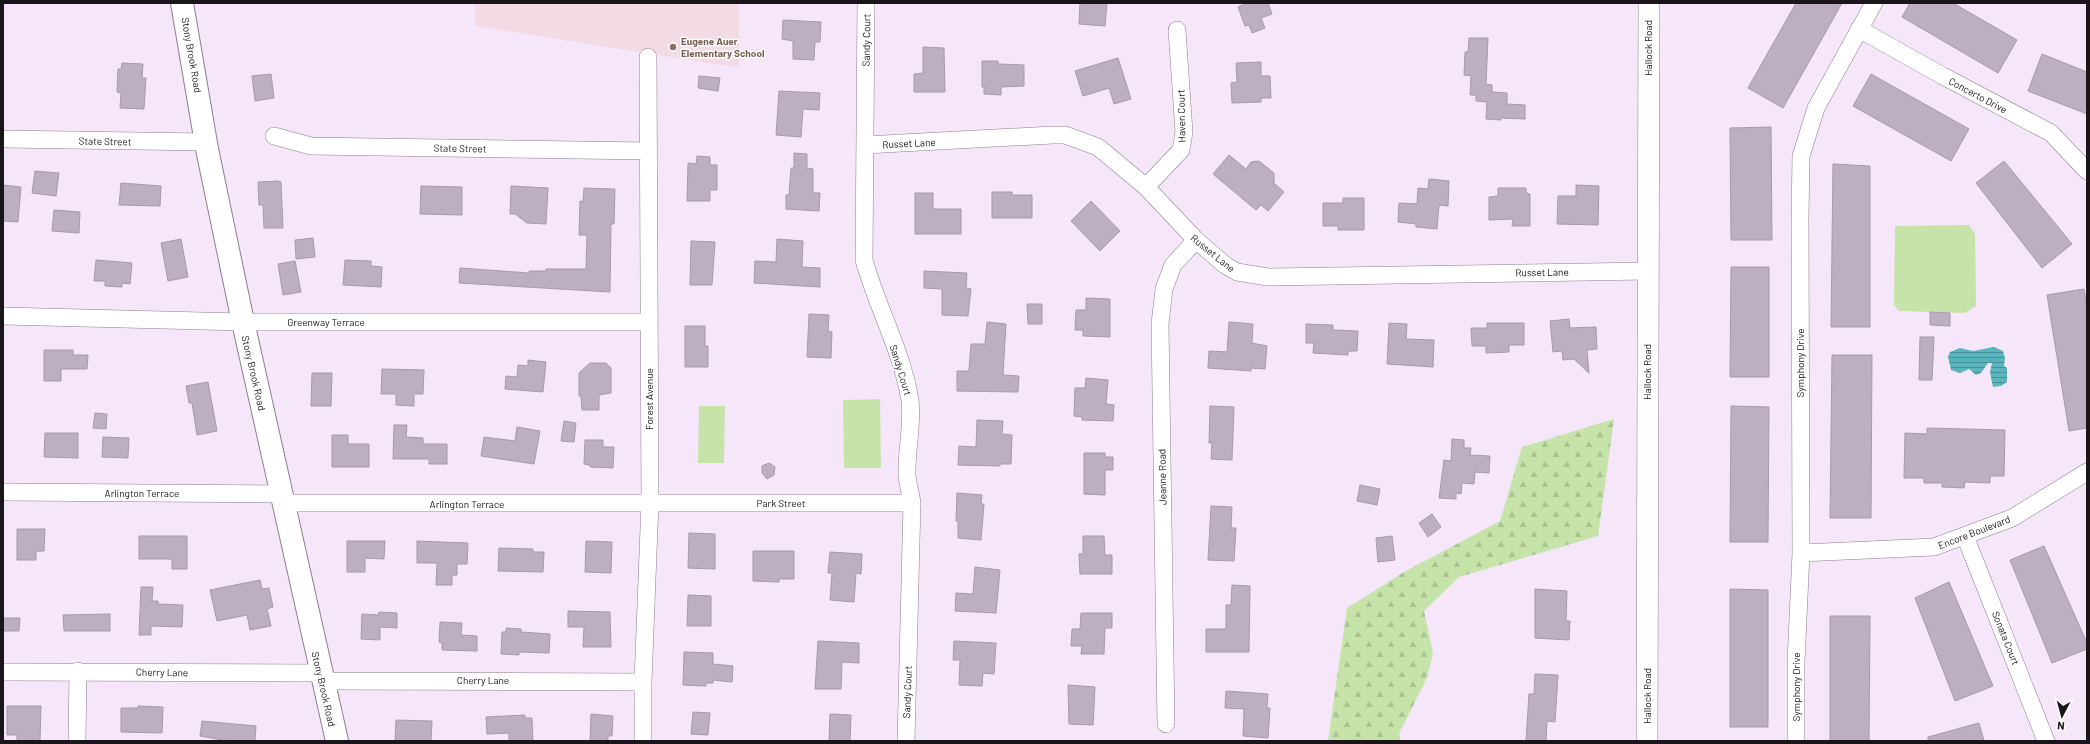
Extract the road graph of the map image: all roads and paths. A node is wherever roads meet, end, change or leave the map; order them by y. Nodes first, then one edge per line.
1 (182, 3) edge
2 (866, 3) edge
3 (1648, 3) edge
4 (1874, 3) edge
5 (1859, 29) junction
6 (1177, 30) dead end
7 (648, 57) dead end
8 (274, 136) dead end
9 (3, 140) edge
10 (207, 142) junction
11 (865, 145) junction
12 (648, 151) junction
13 (2087, 171) edge
14 (1146, 187) junction
15 (1196, 240) junction
16 (1646, 271) junction
17 (3, 316) edge
18 (243, 322) junction
19 (648, 322) junction
20 (2087, 472) edge
21 (3, 492) edge
22 (283, 499) junction
23 (650, 502) junction
24 (912, 503) junction
25 (1965, 536) junction
26 (1801, 553) junction
27 (78, 671) junction
28 (3, 672) edge
29 (322, 677) junction
30 (643, 682) junction
31 (1166, 724) dead end
32 (77, 741) edge
33 (336, 741) edge
34 (643, 741) edge
35 (906, 741) edge
36 (1647, 741) edge
37 (1796, 741) edge
38 (2046, 741) edge

1 - 10 main road, Stony Brook Road
2 - 11 street, Sandy Court
3 - 16 street, Hallock Road
4 - 5 street, Symphony Drive
5 - 13 street, Concerto Drive
5 - 26 street, Symphony Drive
6 - 14 street, Haven Court
7 - 12 street, Forest Avenue
8 - 12 street, State Street
9 - 10 street, State Street
10 - 18 main road, Stony Brook Road
11 - 14 street, Russet Lane
11 - 24 street, Sandy Court
12 - 19 street, Forest Avenue
14 - 15 street, Russet Lane
15 - 16 street, Russet Lane
15 - 31 street, Jeanne Road
16 - 36 street, Hallock Road
17 - 18 street, Greenway Terrace
18 - 19 street, Greenway Terrace
18 - 22 main road, Stony Brook Road
19 - 23 street, Forest Avenue
20 - 25 street, Encore Boulevard
21 - 22 street, Arlington Terrace
22 - 23 street, Arlington Terrace
22 - 29 main road, Stony Brook Road
23 - 24 street, Park Street
23 - 30 street, Forest Avenue
24 - 35 street, Sandy Court
25 - 26 street, Encore Boulevard
25 - 38 street, Sonata Court
26 - 37 street, Symphony Drive
27 - 28 street, Cherry Lane
27 - 29 street, Cherry Lane
27 - 32 street
29 - 30 street, Cherry Lane
29 - 33 main road, Stony Brook Road
30 - 34 street, Forest Avenue

